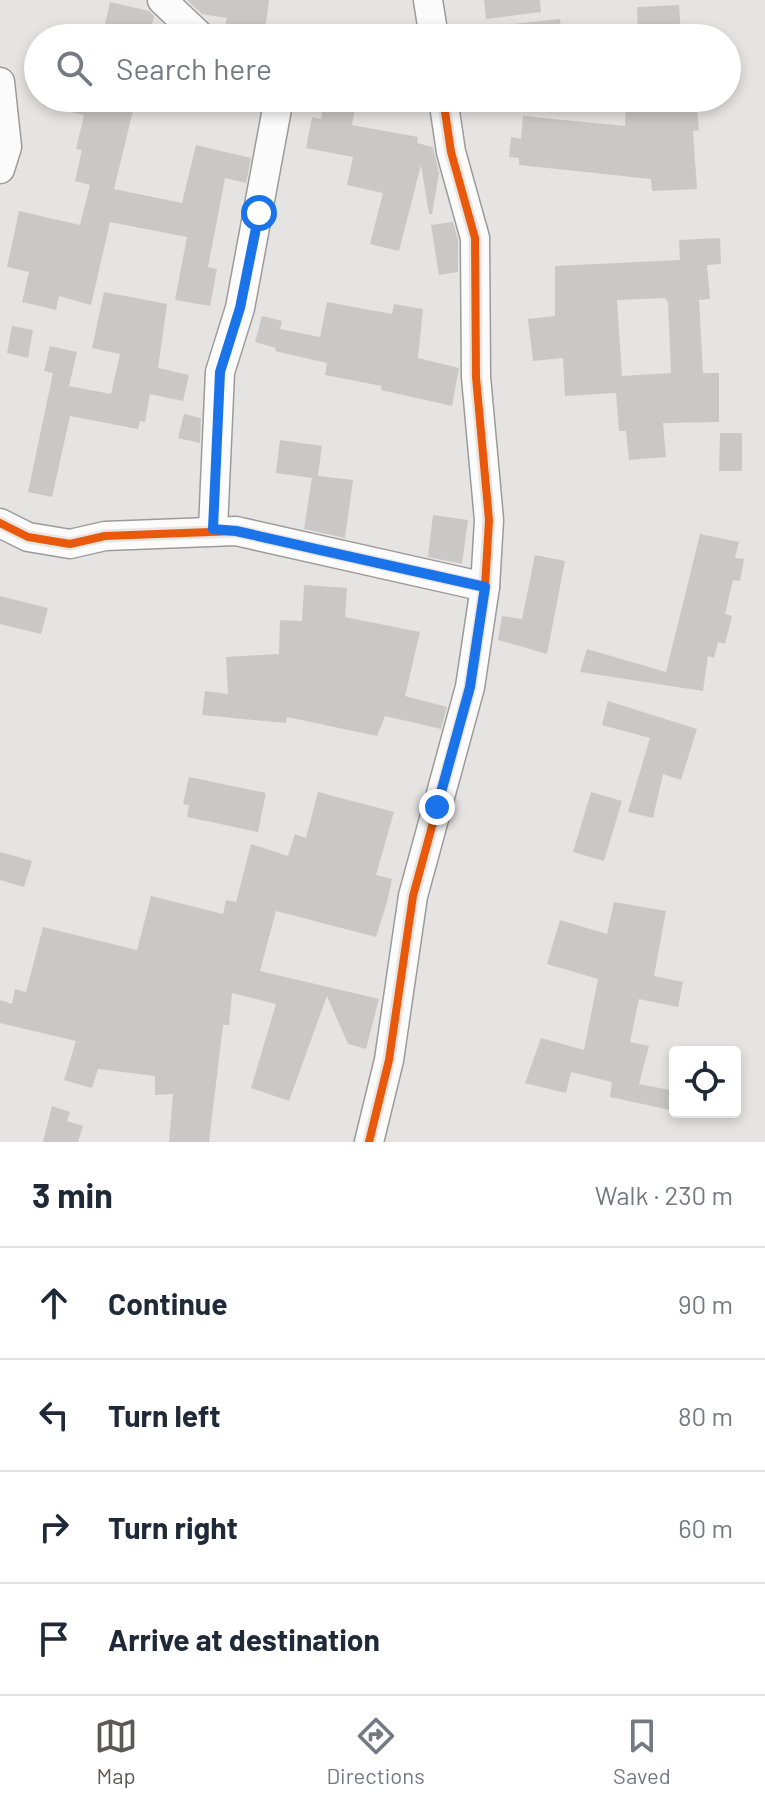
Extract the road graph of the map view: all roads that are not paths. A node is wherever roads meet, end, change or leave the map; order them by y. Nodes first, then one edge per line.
1 (162, 0) edge
2 (428, 0) edge
3 (187, 24) edge
4 (432, 24) edge
5 (0, 82) edge
6 (276, 112) edge
7 (445, 112) edge
8 (0, 169) edge
9 (0, 523) edge
10 (213, 529) junction
11 (485, 587) junction
12 (369, 1142) edge

1 - 3 street
2 - 4 street
5 - 8 street
6 - 10 street
7 - 11 street
9 - 10 street
10 - 11 street
11 - 12 street

